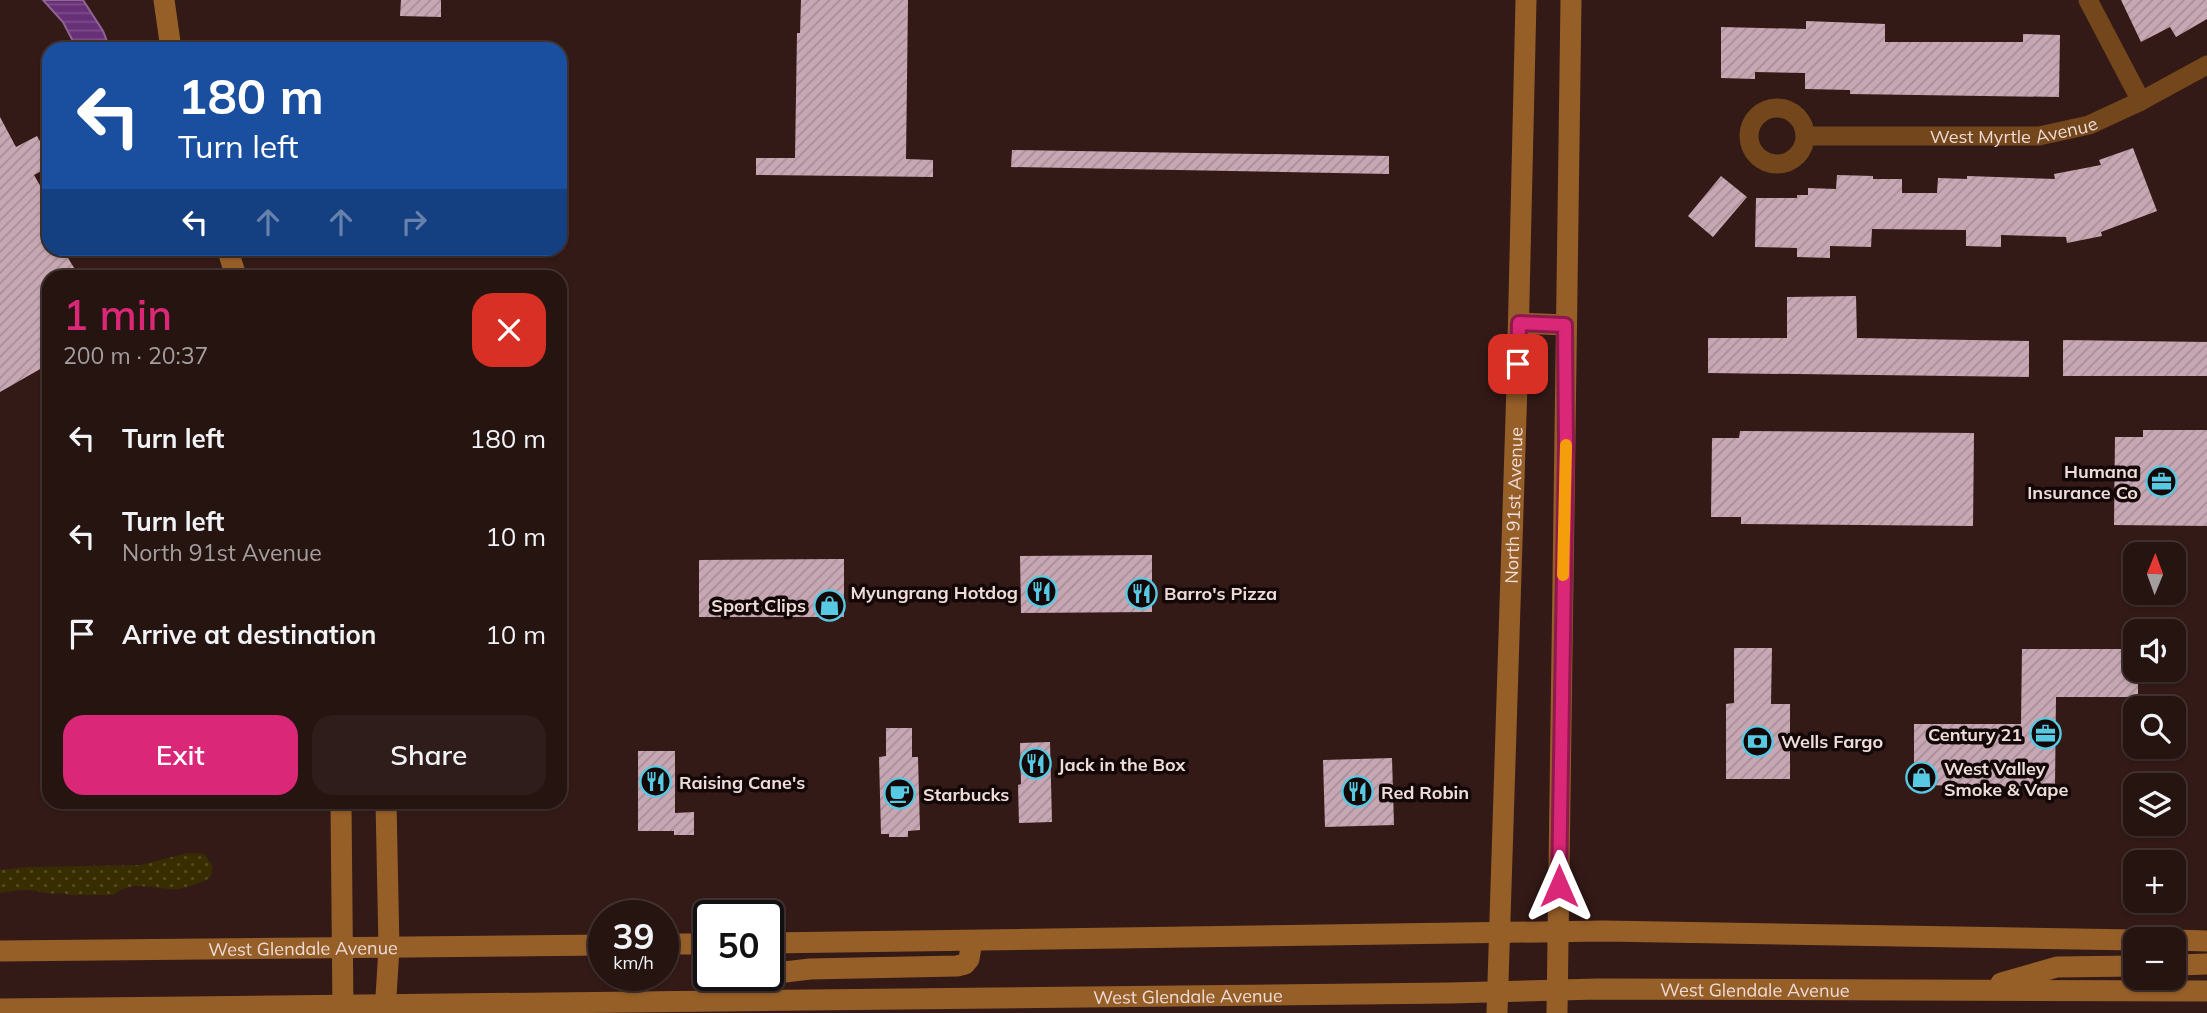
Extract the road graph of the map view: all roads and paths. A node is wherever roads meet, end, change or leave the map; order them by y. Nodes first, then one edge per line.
1 (164, 0) edge
2 (1526, 0) edge
3 (1571, 0) edge
4 (2088, 0) edge
5 (170, 42) edge
6 (2207, 65) edge
7 (2141, 101) junction
8 (1806, 136) dead end
9 (1519, 323) junction
10 (1565, 325) junction
11 (341, 809) edge
12 (386, 809) edge
13 (1559, 932) junction
14 (1499, 933) junction
15 (2123, 940) edge
16 (2186, 940) edge
17 (972, 941) junction
18 (2207, 941) edge
19 (784, 943) edge
20 (588, 945) edge
21 (343, 947) junction
22 (388, 948) junction
23 (0, 951) edge
24 (2207, 964) edge
25 (2186, 965) edge
26 (2123, 966) edge
27 (784, 972) edge
28 (2123, 985) edge
29 (2186, 988) edge
30 (1558, 990) junction
31 (1976, 990) junction
32 (729, 991) edge
33 (1497, 991) junction
34 (2207, 991) edge
35 (709, 1000) junction
36 (384, 1008) edge
37 (0, 1009) edge
38 (343, 1009) edge
39 (1497, 1013) edge
40 (1556, 1013) edge

1 - 5 main road
2 - 9 main road, North 91st Avenue
3 - 10 main road
4 - 7 street
6 - 7 street, West Myrtle Avenue
7 - 8 street, West Myrtle Avenue
9 - 10 main road
9 - 14 main road, North 91st Avenue
10 - 13 main road
11 - 21 main road
12 - 22 main road
13 - 14 main road
13 - 15 main road
13 - 30 main road
14 - 17 main road
14 - 33 main road, North 91st Avenue
16 - 18 main road
17 - 19 main road
17 - 27 main road
20 - 22 main road, West Glendale Avenue
21 - 22 main road, West Glendale Avenue
21 - 23 main road, West Glendale Avenue
21 - 38 main road
22 - 36 main road
24 - 25 main road
26 - 31 main road
28 - 31 main road, West Glendale Avenue
29 - 34 main road, West Glendale Avenue
30 - 31 main road, West Glendale Avenue
30 - 33 main road, West Glendale Avenue
30 - 40 main road
32 - 35 main road
33 - 35 main road, West Glendale Avenue
33 - 39 main road, North 91st Avenue
35 - 36 main road, West Glendale Avenue
36 - 38 main road, West Glendale Avenue
37 - 38 main road, West Glendale Avenue

